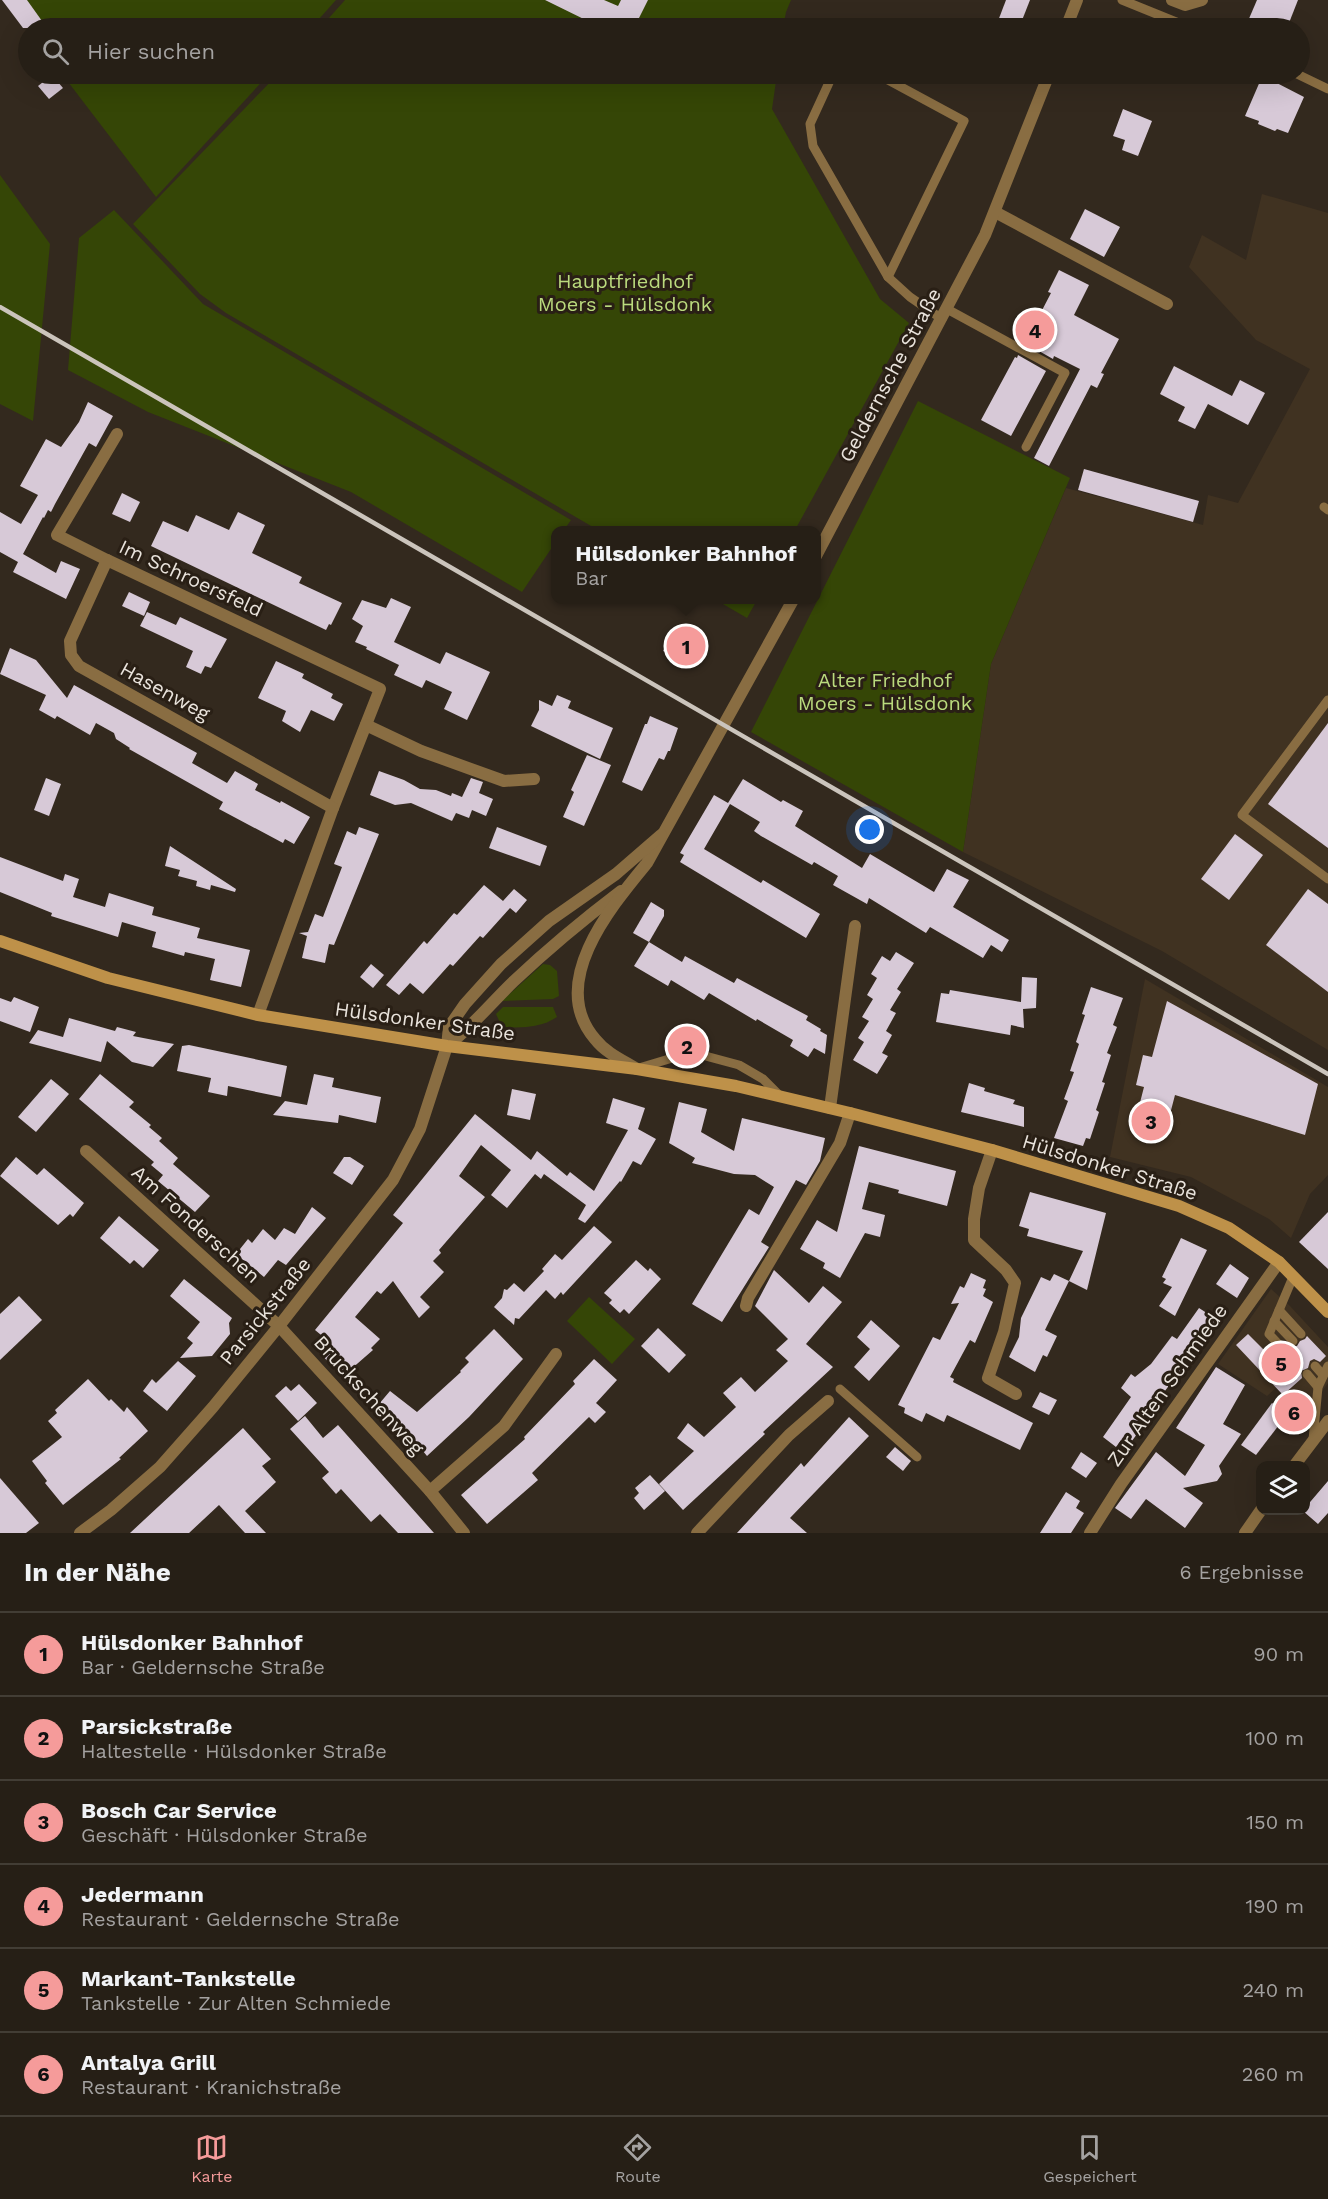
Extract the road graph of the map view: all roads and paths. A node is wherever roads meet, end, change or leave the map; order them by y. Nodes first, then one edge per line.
1 (1077, 0) edge
2 (1122, 0) edge
3 (1172, 0) edge
4 (1202, 0) edge
5 (1070, 18) edge
6 (1166, 18) edge
7 (1310, 80) edge
8 (828, 84) edge
9 (896, 84) edge
10 (1045, 84) edge
11 (1328, 88) edge
12 (995, 212) junction
13 (888, 277) junction
14 (1167, 304) dead end
15 (945, 314) junction
16 (117, 434) dead end
17 (1026, 447) dead end
18 (821, 546) edge
19 (107, 560) junction
20 (791, 604) edge
21 (1328, 700) edge
22 (366, 725) junction
23 (534, 779) dead end
24 (333, 807) junction
25 (661, 835) junction
26 (1328, 879) edge
27 (629, 885) junction
28 (855, 927) dead end
29 (0, 941) edge
30 (258, 1015) junction
31 (447, 1046) junction
32 (637, 1069) junction
33 (779, 1095) junction
34 (830, 1108) junction
35 (850, 1113) junction
36 (992, 1150) junction
37 (86, 1151) dead end
38 (1279, 1262) junction
39 (1293, 1277) junction
40 (746, 1306) dead end
41 (1279, 1310) junction
42 (1328, 1312) edge
43 (1274, 1321) junction
44 (279, 1326) junction
45 (1301, 1334) dead end
46 (1293, 1341) dead end
47 (1284, 1350) dead end
48 (556, 1354) dead end
49 (1326, 1363) edge
50 (1316, 1366) dead end
51 (1307, 1374) dead end
52 (1323, 1376) junction
53 (1318, 1387) junction
54 (840, 1389) dead end
55 (1016, 1394) dead end
56 (828, 1401) dead end
57 (1328, 1421) edge
58 (1313, 1440) junction
59 (917, 1457) dead end
60 (1298, 1461) edge
61 (430, 1491) junction
62 (1258, 1515) edge
63 (80, 1533) edge
64 (464, 1533) edge
65 (698, 1533) edge
66 (1090, 1533) edge
67 (1245, 1533) edge

1 - 5 street
2 - 6 lane
3 - 4 street
7 - 11 lane
8 - 13 lane
9 - 13 lane
10 - 12 street, Geldernsche Straße
12 - 14 street
12 - 15 street, Geldernsche Straße
13 - 15 lane
15 - 17 lane
15 - 18 street, Geldernsche Straße
16 - 19 street, Im Schroersfeld
19 - 22 street, Im Schroersfeld
19 - 24 street, Hasenweg
20 - 25 street
21 - 26 lane
22 - 23 street
22 - 24 street, Im Schroersfeld
24 - 30 street, Im Schroersfeld
25 - 27 street
25 - 31 street
27 - 31 street
27 - 32 street
28 - 34 street
29 - 30 street, Hülsdonker Straße
30 - 31 street, Hülsdonker Straße
31 - 32 street, Hülsdonker Straße
31 - 44 street, Parsickstraße
32 - 33 street, Hülsdonker Straße
32 - 33 lane
33 - 34 street, Hülsdonker Straße
34 - 35 street, Hülsdonker Straße
35 - 36 street, Hülsdonker Straße
35 - 40 street
36 - 38 street, Hülsdonker Straße
36 - 55 street, Hülsdonker Straße
37 - 44 street, Am Fonderschen
38 - 39 street, Hülsdonker Straße
38 - 66 street, Zur Alten Schmiede
39 - 41 lane
39 - 42 street, Hülsdonker Straße
41 - 43 lane
41 - 45 lane
43 - 46 lane
43 - 47 lane
44 - 61 street, Bruckschenweg
44 - 63 street, Parsickstraße
48 - 61 street
49 - 52 lane
50 - 52 lane
51 - 53 lane
52 - 53 lane
53 - 58 lane
54 - 59 lane
56 - 65 street
57 - 58 street
58 - 60 street
61 - 64 street, Bruckschenweg
62 - 67 street

